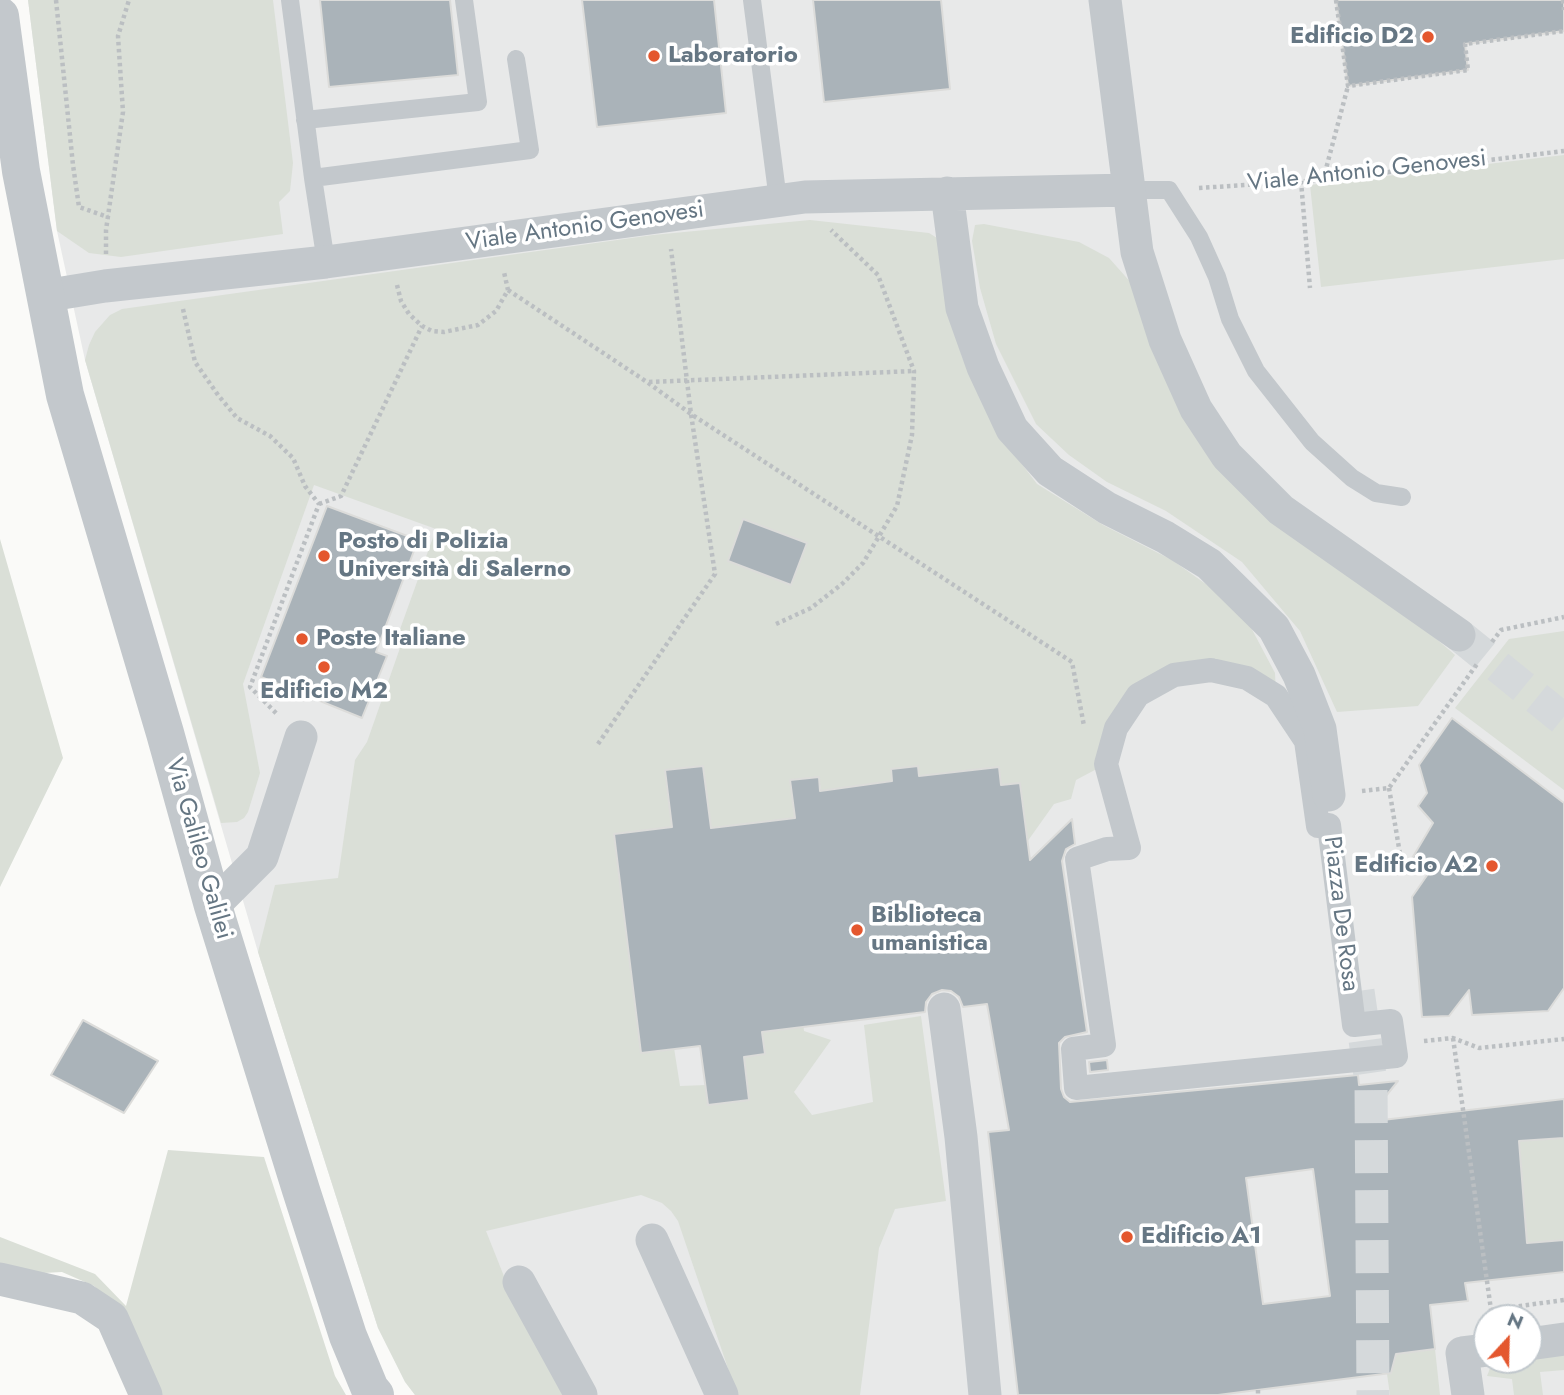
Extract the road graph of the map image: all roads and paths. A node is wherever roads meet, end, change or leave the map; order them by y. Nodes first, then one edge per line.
1 (56, 0) edge
2 (129, 0) edge
3 (290, 0) edge
4 (464, 0) edge
5 (752, 0) edge
6 (1105, 0) edge
7 (1336, 0) edge
8 (1563, 0) edge
9 (1564, 10) edge
10 (0, 16) edge
11 (1564, 31) edge
12 (516, 59) dead end
13 (1348, 86) junction
14 (305, 120) junction
15 (1564, 151) edge
16 (313, 178) junction
17 (1323, 180) junction
18 (1301, 181) junction
19 (1129, 190) junction
20 (1169, 190) junction
21 (947, 193) junction
22 (792, 198) junction
23 (108, 217) junction
24 (667, 217) junction
25 (498, 239) junction
26 (391, 253) junction
27 (326, 262) junction
28 (176, 279) junction
29 (105, 286) junction
30 (1310, 288) dead end
31 (508, 290) junction
32 (44, 296) junction
33 (422, 326) junction
34 (914, 371) junction
35 (687, 380) junction
36 (647, 382) junction
37 (691, 414) junction
38 (1402, 498) dead end
39 (319, 504) junction
40 (881, 537) junction
41 (1564, 617) edge
42 (776, 624) dead end
43 (1472, 644) joint
44 (1477, 664) dead end
45 (1084, 727) dead end
46 (301, 737) joint
47 (598, 744) dead end
48 (1390, 788) junction
49 (1329, 794) joint
50 (1402, 866) dead end
51 (213, 906) junction
52 (944, 1009) dead end
53 (1453, 1038) junction
54 (1564, 1039) edge
55 (1394, 1045) junction
56 (652, 1240) dead end
57 (0, 1279) edge
58 (519, 1282) dead end
59 (1564, 1300) edge
60 (1490, 1304) edge
61 (1535, 1304) edge
62 (1564, 1339) edge
63 (1543, 1342) edge
64 (1473, 1364) edge
65 (144, 1394) edge
66 (374, 1395) edge
67 (581, 1395) edge
68 (722, 1395) edge
69 (985, 1395) edge
70 (1468, 1395) edge

1 - 23 path
2 - 23 path
3 - 14 lane
4 - 14 lane
5 - 22 lane
6 - 19 street
7 - 13 path
8 - 9 path
10 - 32 street, Via Galileo Galilei
11 - 13 path
12 - 16 lane
13 - 17 path
14 - 16 lane
15 - 17 path, Viale Antonio Genovesi
16 - 27 lane
17 - 18 path, Viale Antonio Genovesi
18 - 20 path, Viale Antonio Genovesi
18 - 30 path
19 - 20 lane
19 - 21 street, Viale Antonio Genovesi
19 - 43 street
20 - 38 lane
21 - 22 street, Viale Antonio Genovesi
21 - 49 street
22 - 24 street, Viale Antonio Genovesi
22 - 34 path
23 - 29 path
24 - 25 street, Viale Antonio Genovesi
24 - 35 path
25 - 26 street, Viale Antonio Genovesi
25 - 31 path
26 - 27 street, Viale Antonio Genovesi
26 - 33 path
27 - 28 street, Viale Antonio Genovesi
28 - 29 street, Viale Antonio Genovesi
28 - 39 path
29 - 32 street, Viale Antonio Genovesi
31 - 33 path
31 - 36 path
32 - 51 street, Via Galileo Galilei
33 - 39 path
34 - 35 path
34 - 40 path
35 - 36 path
35 - 37 path
36 - 37 path
37 - 40 path
37 - 47 path
39 - 46 path
40 - 42 path
40 - 45 path
41 - 43 path
44 - 48 path
46 - 51 street
48 - 49 path
48 - 50 path
51 - 66 street, Via Galileo Galilei
52 - 69 street
53 - 54 path
53 - 55 path
53 - 60 path
55 - 55 street, Piazza De Rosa
56 - 68 street
57 - 65 street
58 - 67 street
59 - 61 path
62 - 63 street
64 - 70 street

